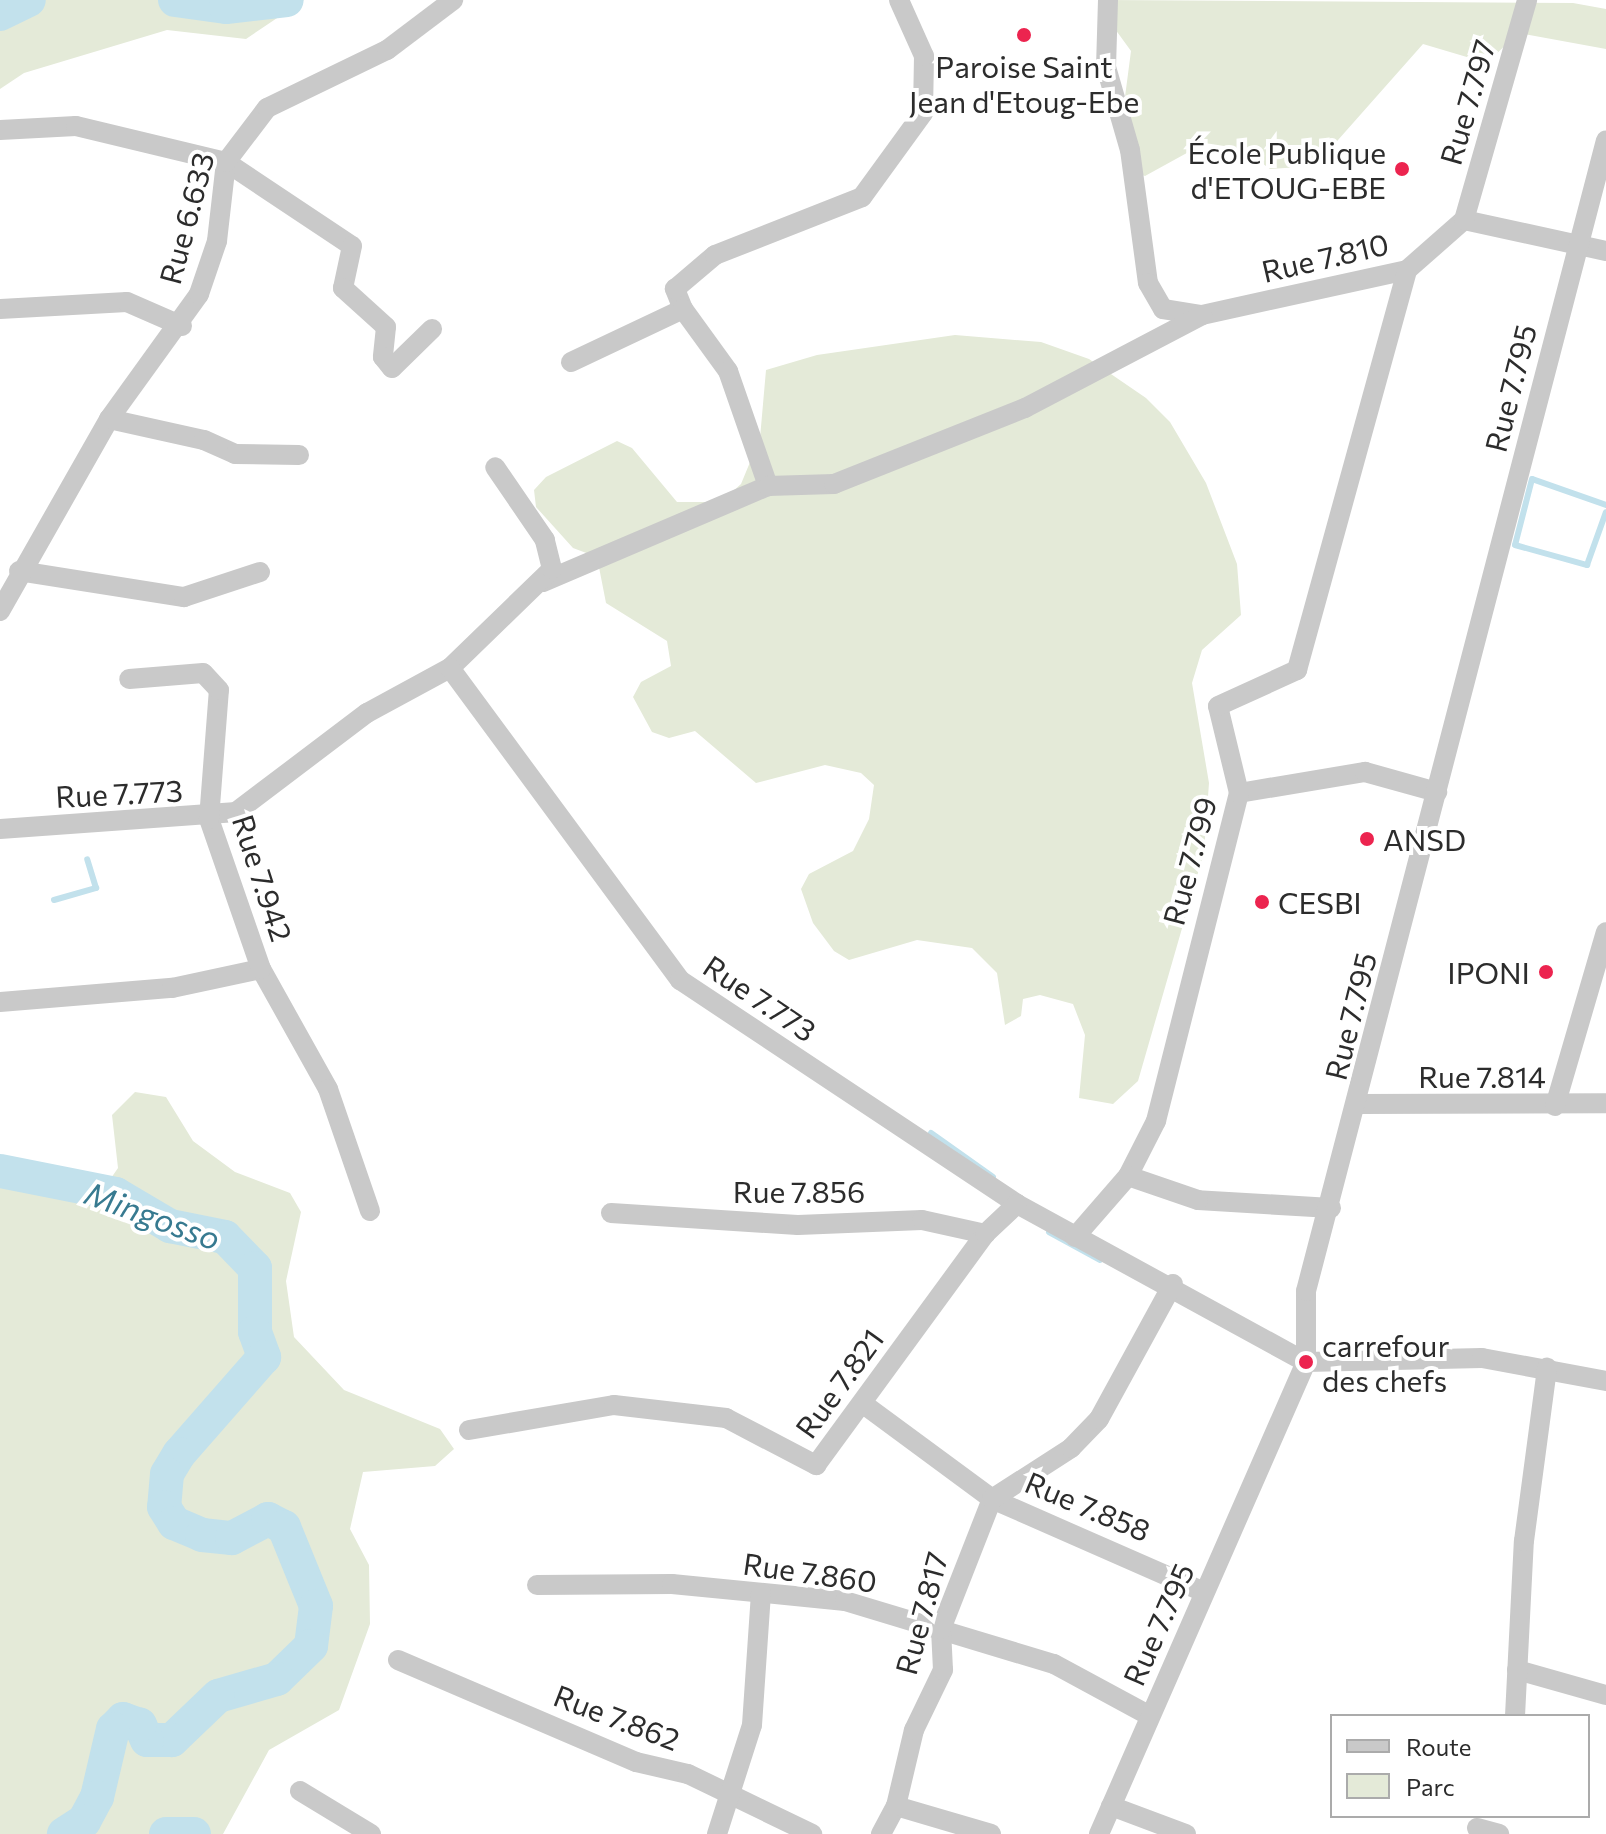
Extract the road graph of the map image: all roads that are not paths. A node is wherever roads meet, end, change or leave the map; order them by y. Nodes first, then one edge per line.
1 (453, 0) edge
2 (899, 0) edge
3 (1108, 0) edge
4 (1527, 0) edge
5 (0, 130) edge
6 (1606, 140) edge
7 (226, 162) junction
8 (1464, 220) junction
9 (1578, 244) junction
10 (1606, 251) edge
11 (1407, 270) junction
12 (0, 309) edge
13 (683, 309) junction
14 (1202, 315) junction
15 (182, 326) junction
16 (432, 329) dead end
17 (571, 362) dead end
18 (109, 419) junction
19 (299, 455) dead end
20 (495, 467) dead end
21 (768, 486) junction
22 (19, 571) junction
23 (260, 572) dead end
24 (543, 582) junction
25 (0, 611) edge
26 (450, 668) junction
27 (129, 679) dead end
28 (1437, 792) junction
29 (1239, 793) junction
30 (209, 819) junction
31 (0, 829) edge
32 (1606, 932) edge
33 (261, 969) junction
34 (0, 1002) edge
35 (1606, 1103) edge
36 (1359, 1104) junction
37 (1555, 1106) junction
38 (1128, 1176) junction
39 (1017, 1204) junction
40 (1331, 1208) junction
41 (370, 1211) dead end
42 (611, 1213) dead end
43 (985, 1234) junction
44 (1075, 1237) junction
45 (1173, 1284) junction
46 (1306, 1362) junction
47 (1547, 1368) junction
48 (1606, 1381) edge
49 (862, 1403) junction
50 (469, 1430) dead end
51 (992, 1499) junction
52 (537, 1585) dead end
53 (1204, 1592) junction
54 (761, 1593) junction
55 (941, 1629) junction
56 (398, 1660) dead end
57 (1517, 1670) junction
58 (1606, 1695) edge
59 (1515, 1714) edge
60 (1150, 1716) junction
61 (300, 1791) dead end
62 (733, 1801) junction
63 (896, 1806) junction
64 (1111, 1806) junction
65 (1478, 1826) edge
66 (371, 1834) edge
67 (717, 1834) edge
68 (812, 1834) edge
69 (881, 1834) edge
70 (991, 1834) edge
71 (1099, 1834) edge
72 (1186, 1834) edge
73 (1499, 1834) edge

1 - 7 street, Rue 6.633
2 - 13 street
3 - 14 street, Rue 7.810
4 - 8 street, Rue 7.797
5 - 7 street
6 - 9 street, Rue 7.795
7 - 15 street, Rue 6.633
7 - 16 street
8 - 9 street
8 - 11 street, Rue 7.810
9 - 10 street
9 - 28 street, Rue 7.795
11 - 14 street, Rue 7.810
11 - 29 street, Rue 7.799
12 - 15 street
13 - 17 street
13 - 21 street
14 - 21 street
15 - 18 street, Rue 6.633
18 - 19 street
18 - 22 street, Rue 6.633
20 - 24 street
21 - 24 street
22 - 23 street
22 - 25 street, Rue 6.633
24 - 26 street
26 - 30 street, Rue 7.773
26 - 39 street, Rue 7.773
27 - 30 street, Rue 7.942
28 - 29 street
28 - 36 street, Rue 7.795
29 - 38 street, Rue 7.799
30 - 31 street, Rue 7.773
30 - 33 street, Rue 7.942
32 - 37 street
33 - 34 street, Rue 7.942
33 - 41 street
35 - 37 street, Rue 7.814
36 - 37 street, Rue 7.814
36 - 40 street, Rue 7.795
38 - 40 street
38 - 44 street, Rue 7.799
39 - 43 street, Rue 7.821
39 - 44 street, Rue 7.773
40 - 46 street, Rue 7.795
42 - 43 street, Rue 7.856
43 - 49 street, Rue 7.821
44 - 45 street, Rue 7.773
45 - 46 street, Rue 7.773
45 - 51 street
46 - 47 street
46 - 53 street, Rue 7.795
47 - 48 street
47 - 57 street
49 - 50 street, Rue 7.821
49 - 51 street, Rue 7.858
51 - 53 street, Rue 7.858
51 - 55 street, Rue 7.817
52 - 54 street, Rue 7.860
53 - 60 street, Rue 7.795
54 - 55 street, Rue 7.860
54 - 62 street
55 - 60 street, Rue 7.860
55 - 63 street, Rue 7.817
56 - 62 street, Rue 7.862
57 - 58 street
57 - 59 street
60 - 64 street, Rue 7.795
61 - 66 street
62 - 67 street
62 - 68 street, Rue 7.862
63 - 69 street, Rue 7.817
63 - 70 street
64 - 71 street, Rue 7.795
64 - 72 street
65 - 73 street

